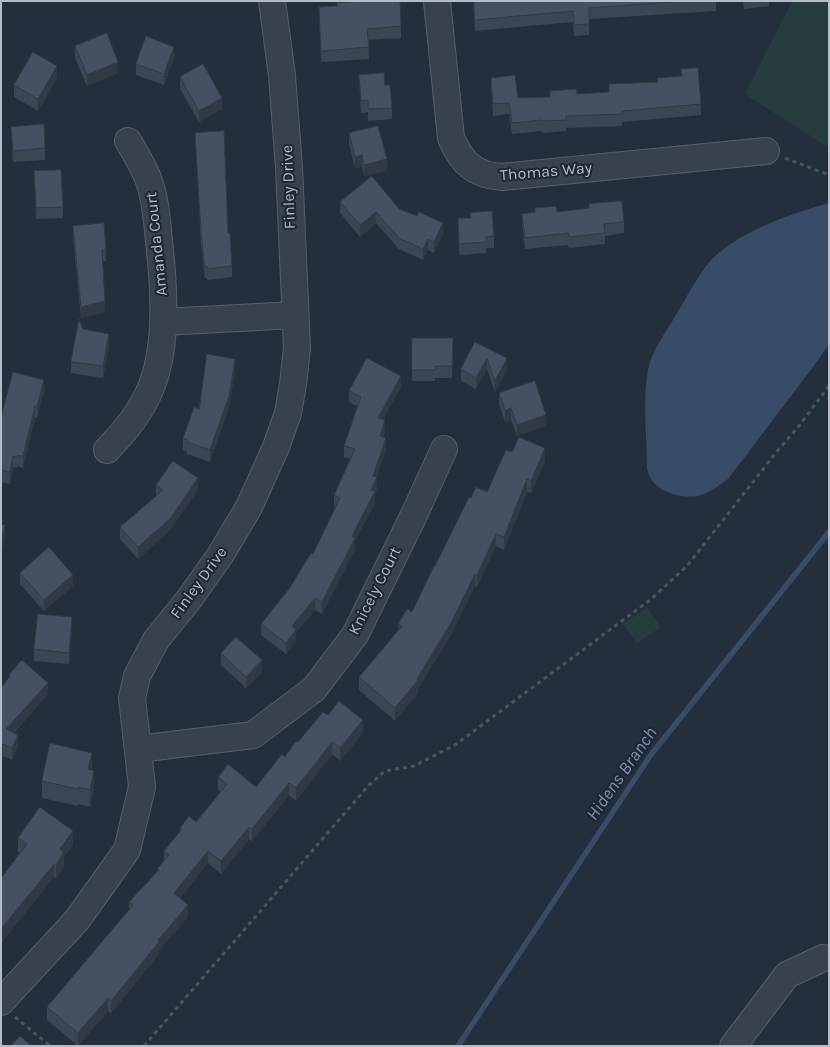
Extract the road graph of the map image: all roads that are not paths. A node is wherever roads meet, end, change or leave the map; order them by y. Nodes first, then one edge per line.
1 (272, 1) edge
2 (437, 1) edge
3 (128, 141) dead end
4 (766, 151) road end
5 (295, 315) junction
6 (163, 322) junction
7 (444, 448) dead end
8 (107, 450) dead end
9 (138, 749) junction
10 (823, 958) dead end
11 (5, 1007) edge
12 (733, 1046) edge

1 - 5 street, Finley Drive
2 - 4 street, Thomas Way
3 - 6 street, Amanda Court
5 - 6 street
5 - 9 street, Finley Drive
6 - 8 street, Amanda Court
7 - 9 street, Knicely Court
9 - 11 street, Finley Drive
10 - 12 street

